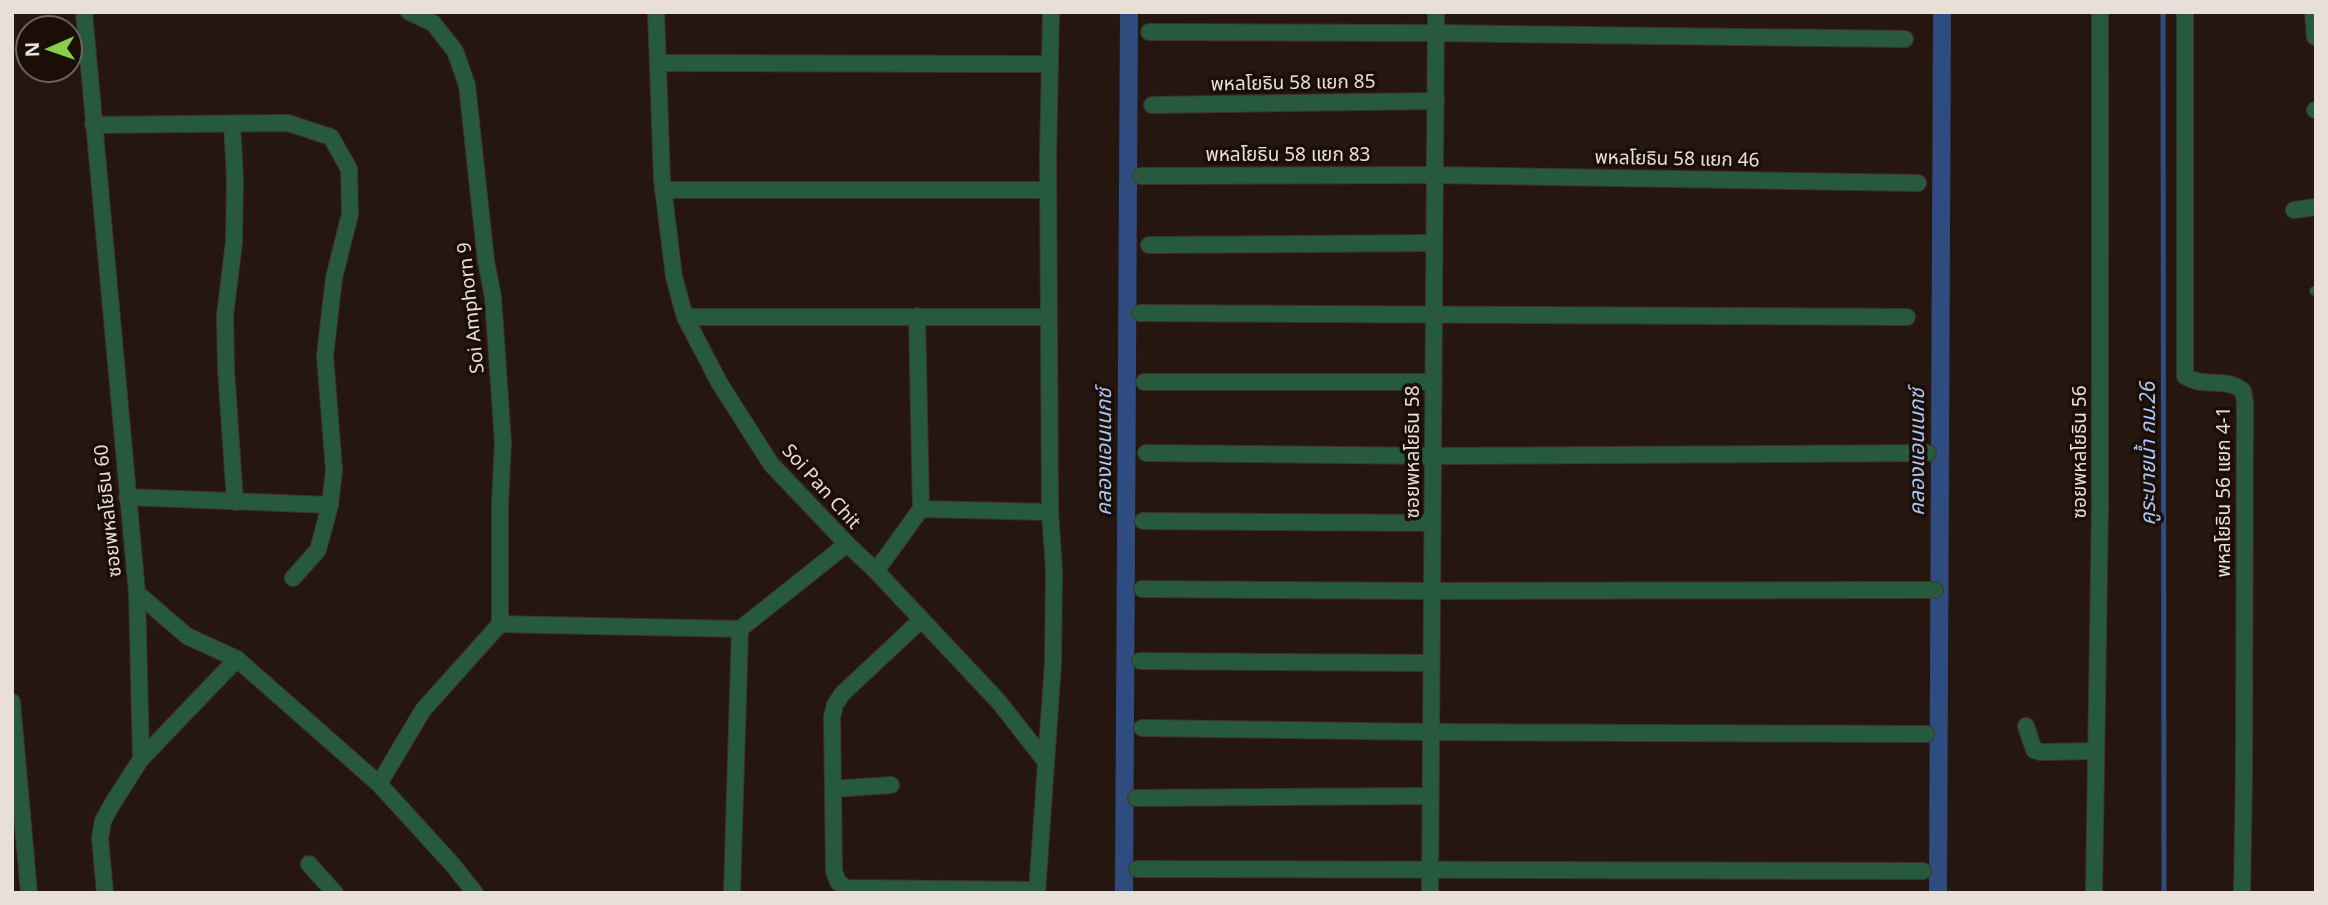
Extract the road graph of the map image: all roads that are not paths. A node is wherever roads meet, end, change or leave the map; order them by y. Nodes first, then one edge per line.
1 (84, 12) edge
2 (409, 12) edge
3 (656, 12) edge
4 (1051, 12) edge
5 (1436, 12) edge
6 (2100, 12) edge
7 (2185, 12) edge
8 (2313, 12) edge
9 (1149, 32) dead end
10 (1436, 33) junction
11 (2315, 37) edge
12 (1905, 39) dead end
13 (658, 63) junction
14 (1050, 64) junction
15 (1436, 101) junction
16 (1152, 105) dead end
17 (233, 124) junction
18 (93, 125) junction
19 (1435, 175) junction
20 (1141, 176) dead end
21 (1918, 183) dead end
22 (663, 190) junction
23 (1048, 190) junction
24 (2316, 207) edge
25 (2294, 210) dead end
26 (1434, 243) junction
27 (1149, 244) dead end
28 (1140, 313) dead end
29 (1434, 314) junction
30 (917, 316) junction
31 (685, 317) junction
32 (1049, 317) junction
33 (1907, 317) dead end
34 (1144, 382) dead end
35 (1433, 383) junction
36 (1146, 453) dead end
37 (1928, 453) dead end
38 (1433, 456) junction
39 (127, 497) junction
40 (235, 502) junction
41 (330, 505) junction
42 (921, 509) junction
43 (1050, 512) junction
44 (1143, 521) dead end
45 (1432, 523) junction
46 (847, 544) junction
47 (876, 571) junction
48 (293, 578) dead end
49 (1142, 589) dead end
50 (1935, 590) dead end
51 (1432, 592) junction
52 (137, 593) junction
53 (921, 620) junction
54 (500, 624) junction
55 (740, 629) junction
56 (237, 659) junction
57 (1140, 661) dead end
58 (1431, 663) junction
59 (12, 702) edge
60 (2026, 726) dead end
61 (1142, 728) dead end
62 (1431, 732) junction
63 (1926, 734) dead end
64 (14, 736) edge
65 (2095, 751) junction
66 (141, 760) junction
67 (1046, 762) junction
68 (379, 784) junction
69 (891, 785) dead end
70 (833, 789) junction
71 (1430, 796) junction
72 (1136, 798) dead end
73 (309, 864) dead end
74 (1137, 869) dead end
75 (1430, 870) junction
76 (1923, 871) dead end
77 (1037, 891) edge
78 (29, 893) edge
79 (105, 893) edge
80 (335, 893) edge
81 (475, 893) edge
82 (732, 893) edge
83 (1430, 893) edge
84 (2094, 893) edge
85 (2242, 893) edge

1 - 18 street, ซอยพหลโยธิน 60
2 - 54 street, Soi Amphorn 9
3 - 13 street, Soi Pan Chit
4 - 14 street
5 - 10 street, ซอยพหลโยธิน 58
6 - 65 street, ซอยพหลโยธิน 56
7 - 85 street, พหลโยธิน 56 แยก 4-1
8 - 11 street
9 - 10 street
10 - 12 street
10 - 15 street, ซอยพหลโยธิน 58
13 - 14 street
13 - 22 street, Soi Pan Chit
14 - 23 street
15 - 16 street, พหลโยธิน 58 แยก 85
15 - 19 street, ซอยพหลโยธิน 58
17 - 18 street
17 - 40 street
17 - 41 street
18 - 39 street, ซอยพหลโยธิน 60
19 - 20 street, พหลโยธิน 58 แยก 83
19 - 21 street, พหลโยธิน 58 แยก 46
19 - 26 street, ซอยพหลโยธิน 58
22 - 23 street
22 - 31 street, Soi Pan Chit
23 - 32 street
24 - 25 street
26 - 27 street
26 - 29 street, ซอยพหลโยธิน 58
28 - 29 street
29 - 33 street
29 - 35 street, ซอยพหลโยธิน 58
30 - 31 street
30 - 32 street
30 - 42 street
31 - 46 street, Soi Pan Chit
32 - 43 street
34 - 35 street
35 - 38 street, ซอยพหลโยธิน 58
36 - 38 street
37 - 38 street
38 - 45 street, ซอยพหลโยธิน 58
39 - 40 street
39 - 52 street, ซอยพหลโยธิน 60
40 - 41 street
41 - 48 street
42 - 43 street
42 - 47 street
43 - 67 street
44 - 45 street
45 - 51 street, ซอยพหลโยธิน 58
46 - 47 street, Soi Pan Chit
46 - 55 street
47 - 53 street, Soi Pan Chit
49 - 51 street
50 - 51 street
51 - 58 street, ซอยพหลโยธิน 58
52 - 56 street, ซอยพหลโยธิน 60
52 - 66 street
53 - 67 street, Soi Pan Chit
53 - 70 street
54 - 55 street
54 - 68 street
55 - 82 street
56 - 66 street
56 - 68 street, ซอยพหลโยธิน 60
57 - 58 street
58 - 62 street, ซอยพหลโยธิน 58
59 - 64 street
60 - 65 street
61 - 62 street
62 - 63 street
62 - 71 street, ซอยพหลโยธิน 58
64 - 78 street
65 - 84 street, ซอยพหลโยธิน 56
66 - 79 street
67 - 77 street
68 - 81 street, ซอยพหลโยธิน 60
69 - 70 street
70 - 77 street
71 - 72 street
71 - 75 street, ซอยพหลโยธิน 58
73 - 80 street
74 - 75 street
75 - 76 street
75 - 83 street, ซอยพหลโยธิน 58

